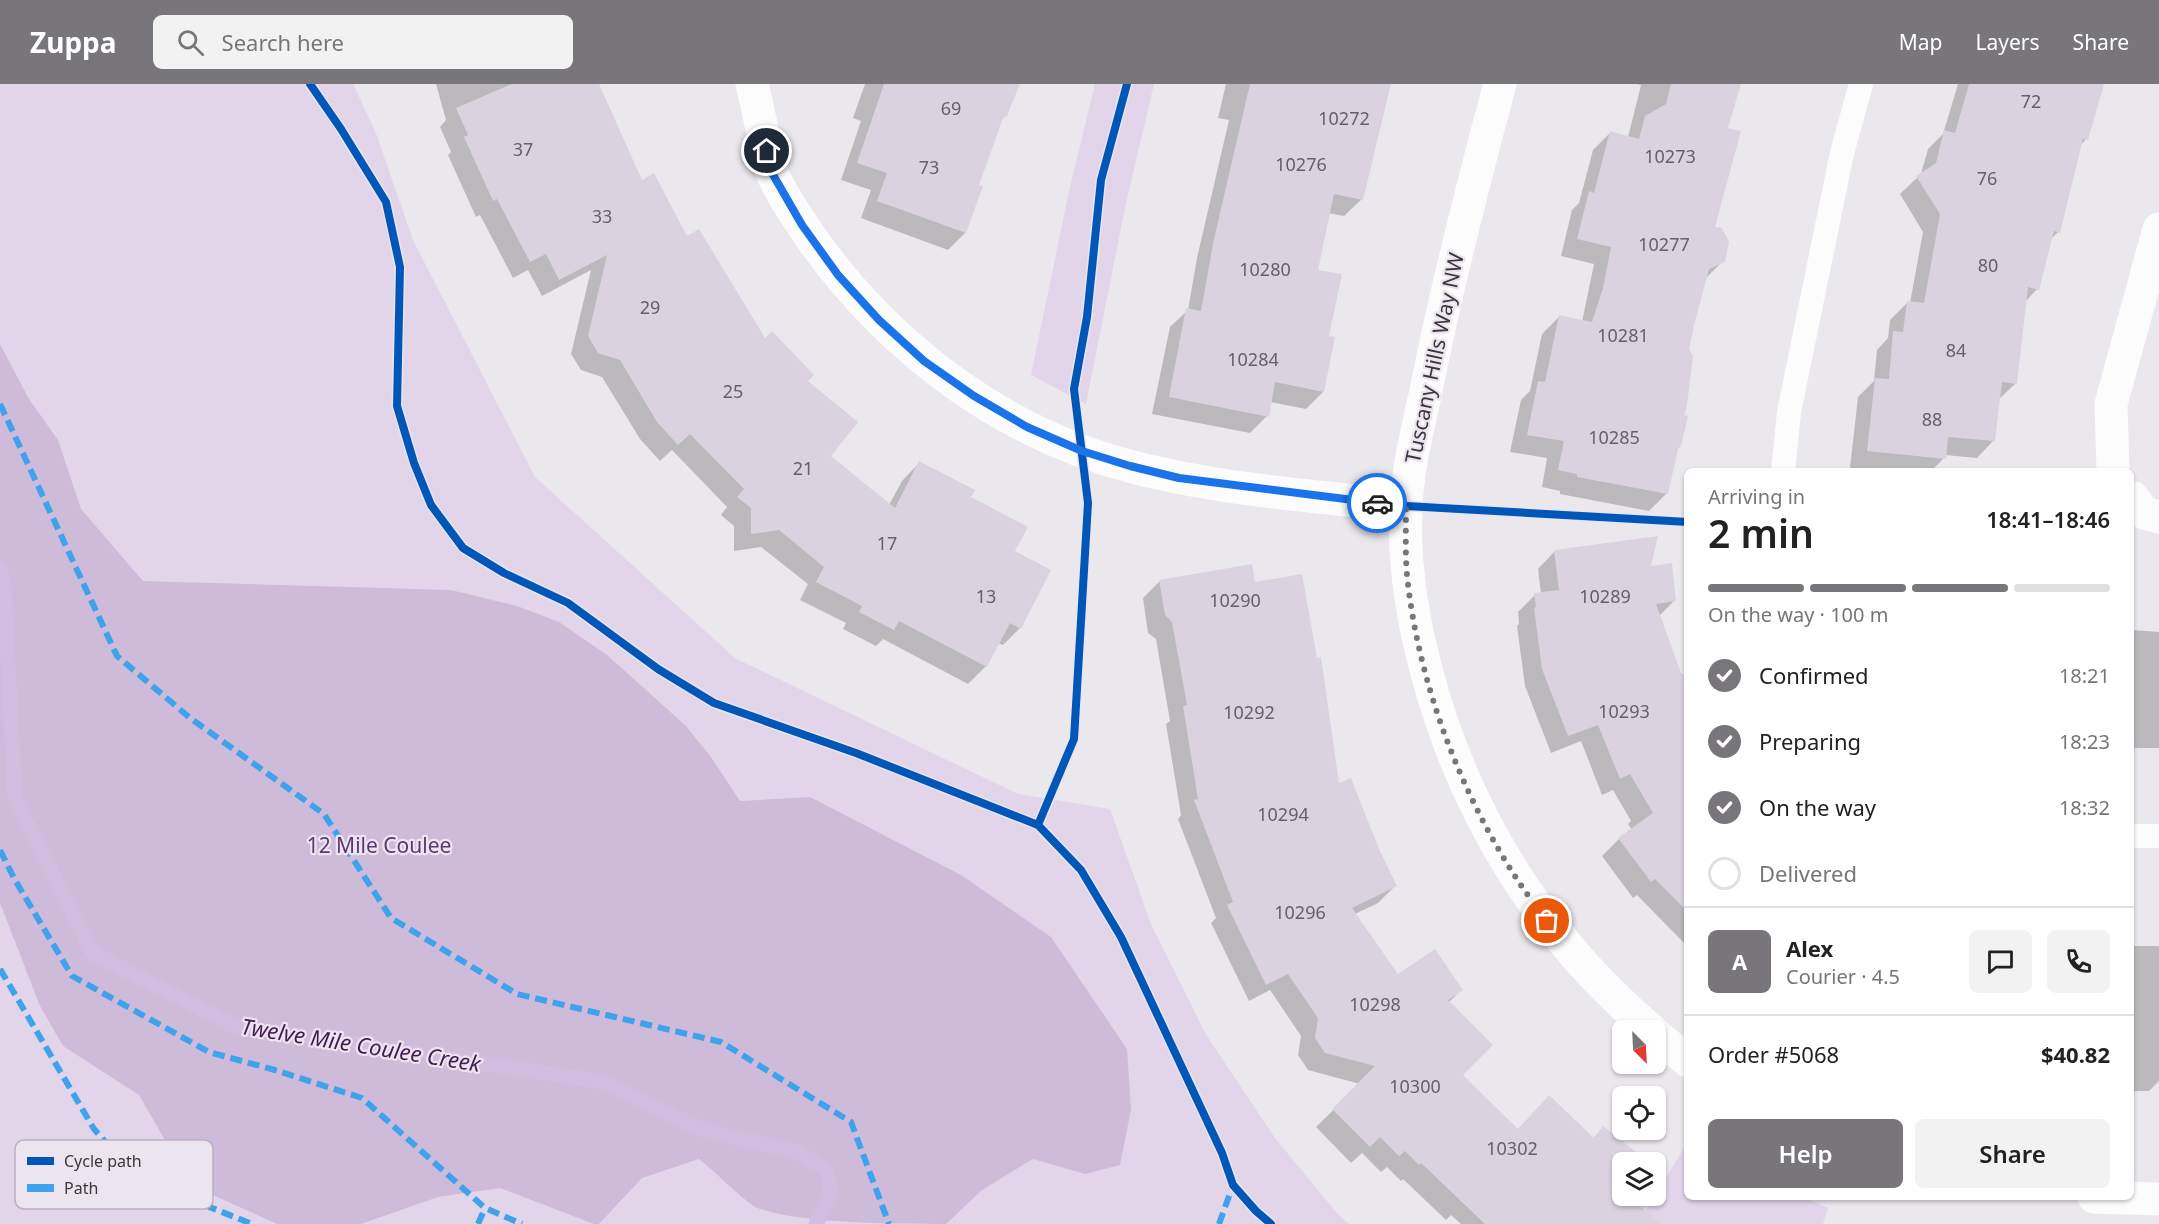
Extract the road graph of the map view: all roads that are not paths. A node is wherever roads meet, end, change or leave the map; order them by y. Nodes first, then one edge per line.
1 (752, 84) edge
2 (1500, 84) edge
3 (1861, 84) edge
4 (2159, 229) edge
5 (1783, 468) edge
6 (2113, 468) edge
7 (2134, 500) edge
8 (1406, 506) junction
9 (2159, 517) edge
10 (2134, 836) edge
11 (2159, 836) edge
12 (1639, 1020) edge
13 (1666, 1043) edge
14 (1684, 1058) edge
15 (2134, 1198) edge
16 (2159, 1199) edge

1 - 8 street
2 - 8 street, Tuscany Hills Way NW
3 - 5 lane
4 - 6 street
7 - 9 street
8 - 12 street, Tuscany Hills Way NW
10 - 11 lane
13 - 14 street
15 - 16 street

